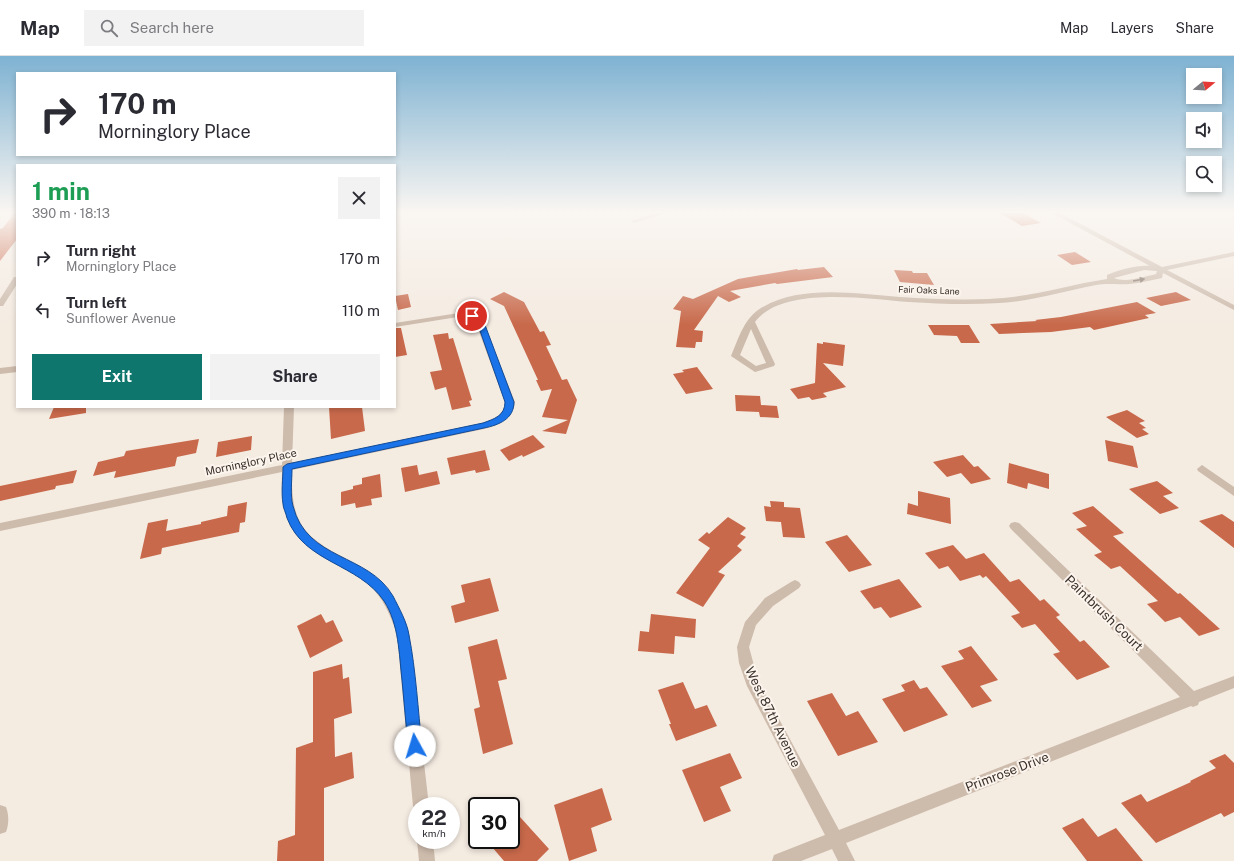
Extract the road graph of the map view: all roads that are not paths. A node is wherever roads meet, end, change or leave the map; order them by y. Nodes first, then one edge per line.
1 (1124, 250) edge
2 (1234, 254) edge
3 (1161, 269) junction
4 (16, 280) edge
5 (1111, 280) junction
6 (0, 304) edge
7 (1234, 308) edge
8 (751, 322) junction
9 (396, 325) edge
10 (16, 369) edge
11 (0, 371) edge
12 (288, 408) edge
13 (287, 467) junction
14 (1202, 469) dead end
15 (1234, 492) edge
16 (1015, 526) dead end
17 (0, 527) edge
18 (795, 585) dead end
19 (1234, 682) edge
20 (1193, 700) junction
21 (420, 797) edge
22 (0, 813) edge
23 (0, 826) edge
24 (835, 839) junction
25 (426, 849) edge
26 (427, 861) edge
27 (780, 861) edge
28 (847, 861) edge

1 - 3 street
2 - 3 street
3 - 5 street, Fair Oaks Lane
5 -> 3 street, Fair Oaks Lane
3 - 7 street
4 - 6 street
5 - 8 street, Fair Oaks Lane
8 - 8 street, Fair Oaks Lane
9 - 13 street, Morninglory Place
10 - 11 street
12 - 13 street
13 - 17 street, Morninglory Place
13 - 21 street
14 - 15 street
16 - 20 street, Paintbrush Court
18 - 24 street, West 87th Avenue
19 - 20 street, Primrose Drive
20 - 24 street, Primrose Drive
22 - 23 street
24 - 27 street, Primrose Drive
24 - 28 street, West 87th Avenue
25 - 26 street

